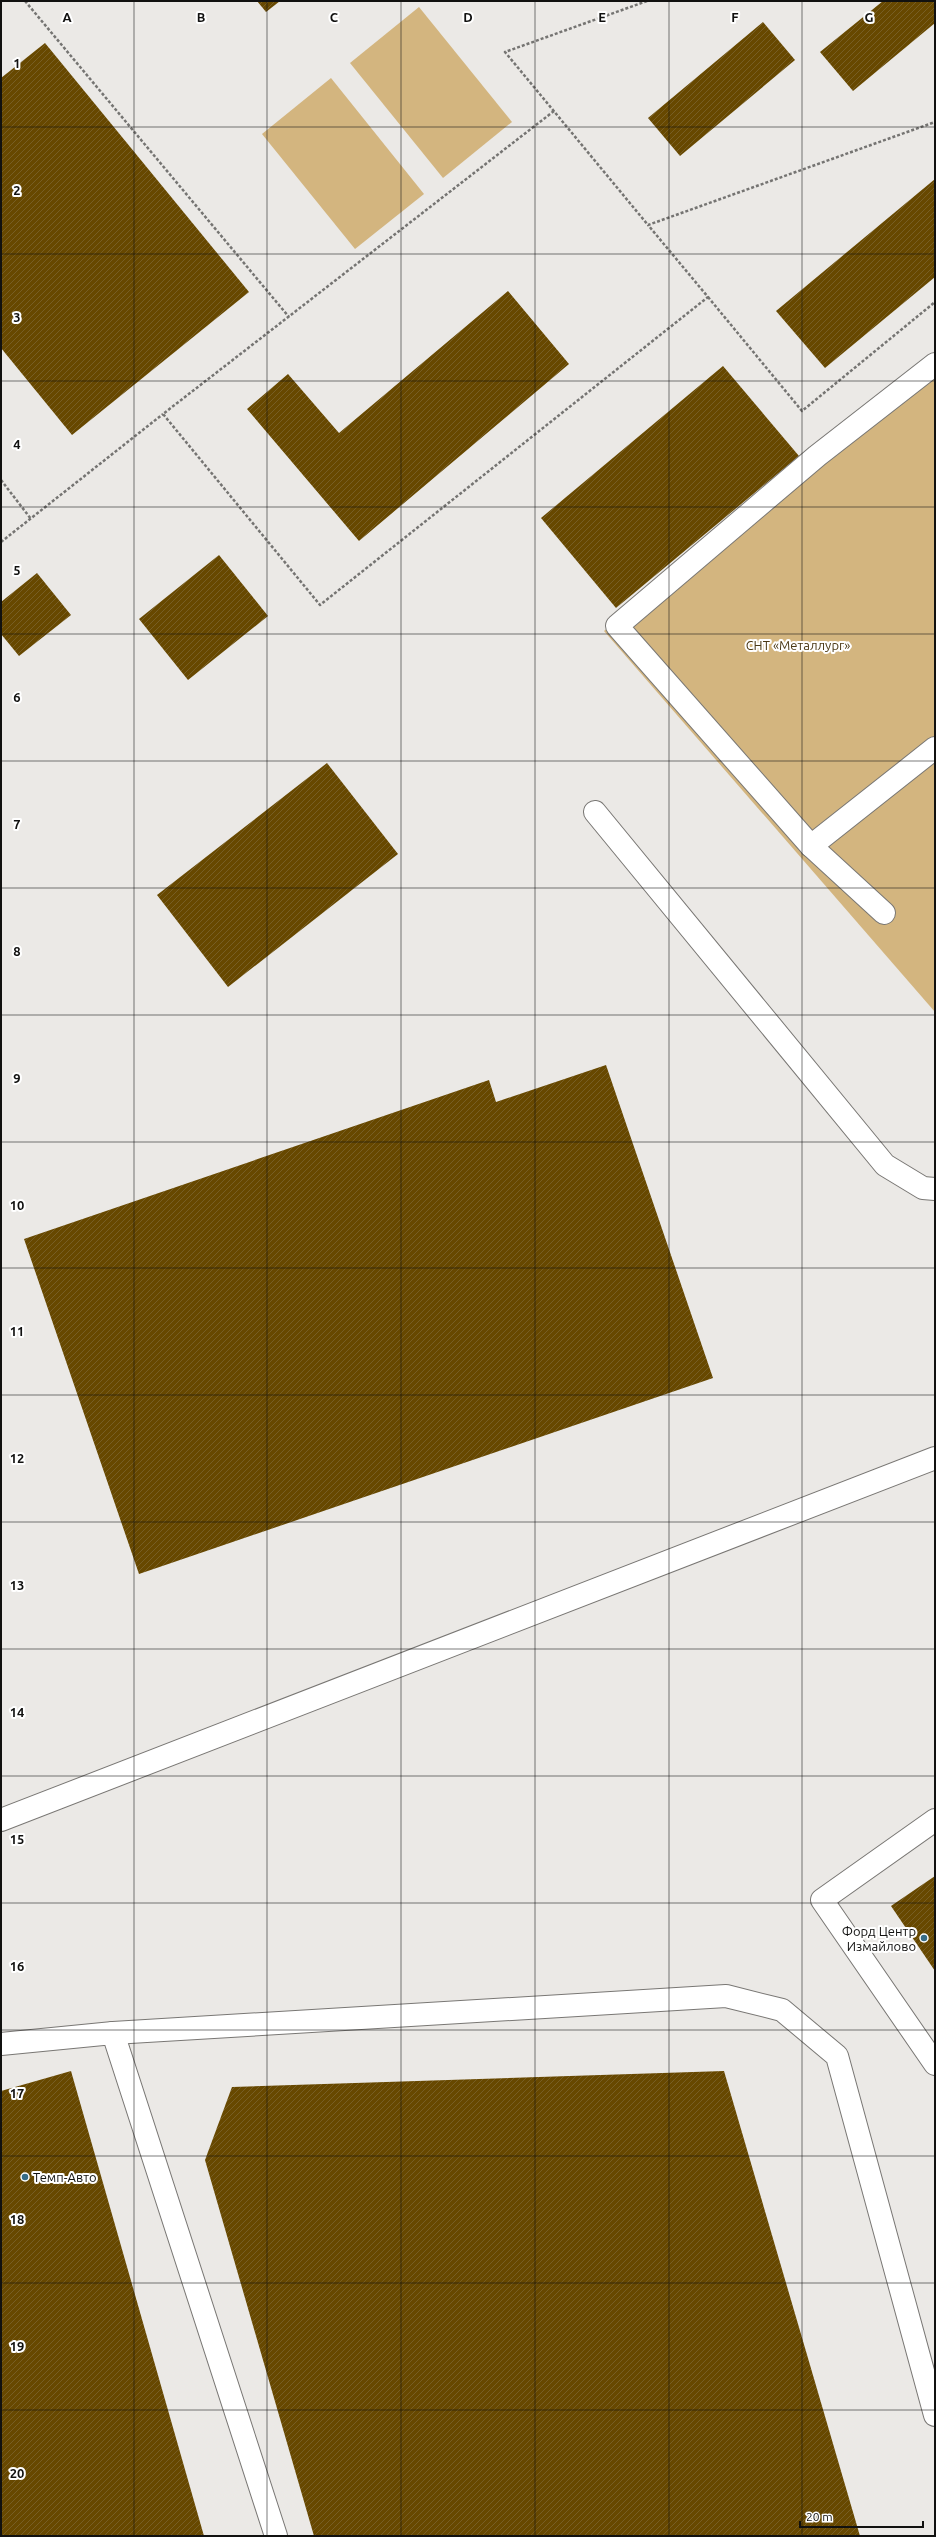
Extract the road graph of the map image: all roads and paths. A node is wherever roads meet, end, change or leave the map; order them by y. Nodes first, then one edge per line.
1 (25, 1) edge
2 (647, 1) edge
3 (554, 111) junction
4 (935, 122) edge
5 (648, 225) junction
6 (708, 297) junction
7 (935, 302) edge
8 (289, 317) junction
9 (935, 364) edge
10 (163, 414) junction
11 (1, 480) edge
12 (31, 518) junction
13 (1, 542) edge
14 (935, 748) edge
15 (595, 812) dead end
16 (811, 846) junction
17 (884, 914) dead end
18 (935, 1189) edge
19 (935, 1458) edge
20 (1, 1820) edge
21 (935, 1820) edge
22 (113, 2033) junction
23 (1, 2044) edge
24 (935, 2064) edge
25 (935, 2415) edge
26 (276, 2536) edge

1 - 8 path
2 - 3 path
3 - 5 path
3 - 8 path
4 - 5 path
5 - 6 path
6 - 7 path
6 - 10 path
8 - 10 path
9 - 16 lane
10 - 12 path
11 - 12 path
12 - 13 path
14 - 16 lane
15 - 18 lane
16 - 17 lane
19 - 20 lane
21 - 24 lane
22 - 23 lane
22 - 25 lane
22 - 26 lane

